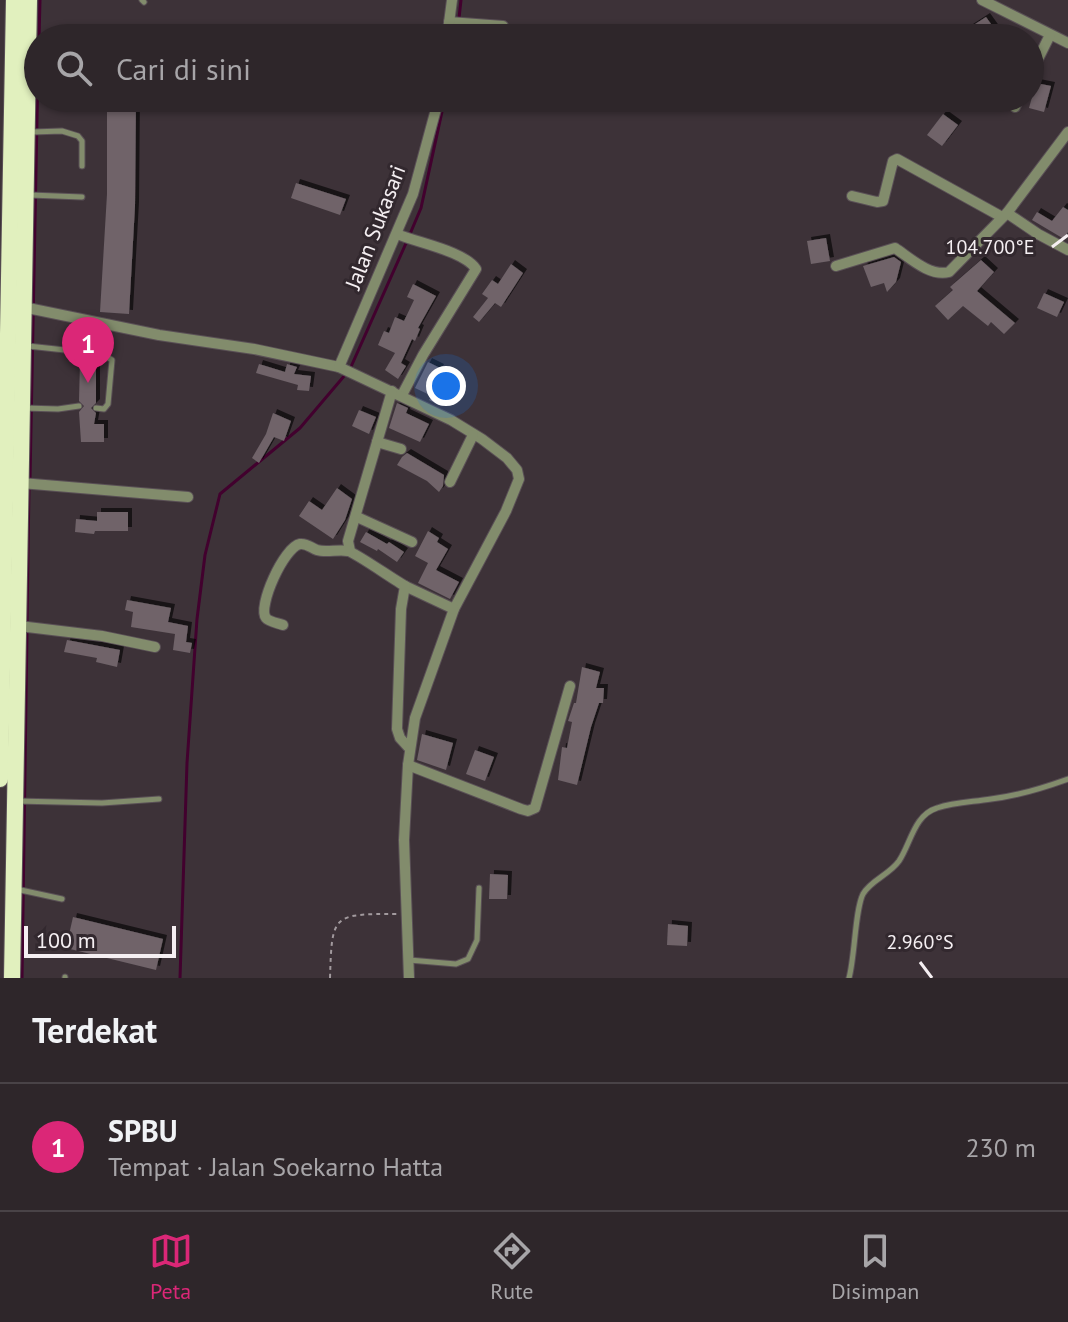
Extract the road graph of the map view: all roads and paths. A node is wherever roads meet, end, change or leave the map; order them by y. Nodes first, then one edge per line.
1 (14, 0) edge
2 (29, 0) edge
3 (452, 0) edge
4 (982, 0) edge
5 (451, 22) joint
6 (30, 24) edge
7 (477, 24) edge
8 (1029, 24) edge
9 (1044, 32) edge
10 (1050, 35) junction
11 (7, 37) edge
12 (1068, 43) edge
13 (1044, 47) edge
14 (30, 112) edge
15 (435, 112) edge
16 (6, 117) edge
17 (30, 132) junction
18 (1068, 132) edge
19 (82, 166) dead end
20 (28, 195) junction
21 (852, 196) dead end
22 (82, 197) dead end
23 (1004, 215) junction
24 (400, 235) junction
25 (1066, 245) edge
26 (836, 266) dead end
27 (26, 307) junction
28 (10, 351) edge
29 (342, 368) junction
30 (397, 393) junction
31 (79, 406) dead end
32 (23, 408) junction
33 (96, 408) dead end
34 (473, 435) junction
35 (377, 442) junction
36 (401, 449) dead end
37 (2, 474) edge
38 (450, 482) dead end
39 (24, 483) junction
40 (188, 497) dead end
41 (357, 517) junction
42 (412, 542) dead end
43 (350, 551) junction
44 (405, 586) junction
45 (2, 595) edge
46 (454, 609) junction
47 (283, 625) dead end
48 (22, 627) junction
49 (155, 647) dead end
50 (570, 686) dead end
51 (410, 749) junction
52 (408, 765) junction
53 (0, 779) edge
54 (1068, 779) edge
55 (159, 799) dead end
56 (17, 800) junction
57 (479, 888) dead end
58 (20, 890) junction
59 (62, 899) dead end
60 (408, 914) junction
61 (408, 960) junction
62 (12, 978) edge
63 (330, 978) edge
64 (409, 978) edge
65 (849, 978) edge

1 - 11 highway
2 - 6 highway
3 - 5 street
4 - 8 street
5 - 7 street
9 - 10 street
10 - 12 street
10 - 13 street
11 - 16 highway
14 - 17 highway
15 - 24 street, Jalan Sukasari
16 - 28 highway
17 - 19 lane
17 - 20 highway
18 - 23 street
20 - 22 lane
20 - 27 highway
21 - 23 street
23 - 25 street
23 - 26 street
24 - 29 street, Jalan Sukasari
24 - 30 street
27 - 28 highway
27 - 29 street
28 - 32 highway
28 - 33 lane
28 - 37 highway
29 - 30 street
30 - 34 street
30 - 35 street
31 - 32 lane
32 - 39 highway
34 - 38 street
34 - 46 street
35 - 36 street
35 - 41 street
37 - 45 highway
39 - 40 street
39 - 48 highway
41 - 42 street
41 - 43 street
43 - 44 street
43 - 47 street
44 - 46 street
44 - 51 street
45 - 53 highway
46 - 51 street
48 - 49 street
48 - 56 highway
50 - 52 street
51 - 52 street
52 - 60 street
54 - 65 lane
55 - 56 lane
56 - 58 highway
57 - 61 lane
58 - 59 lane
58 - 62 highway
60 - 61 street
60 - 63 path
61 - 64 street

